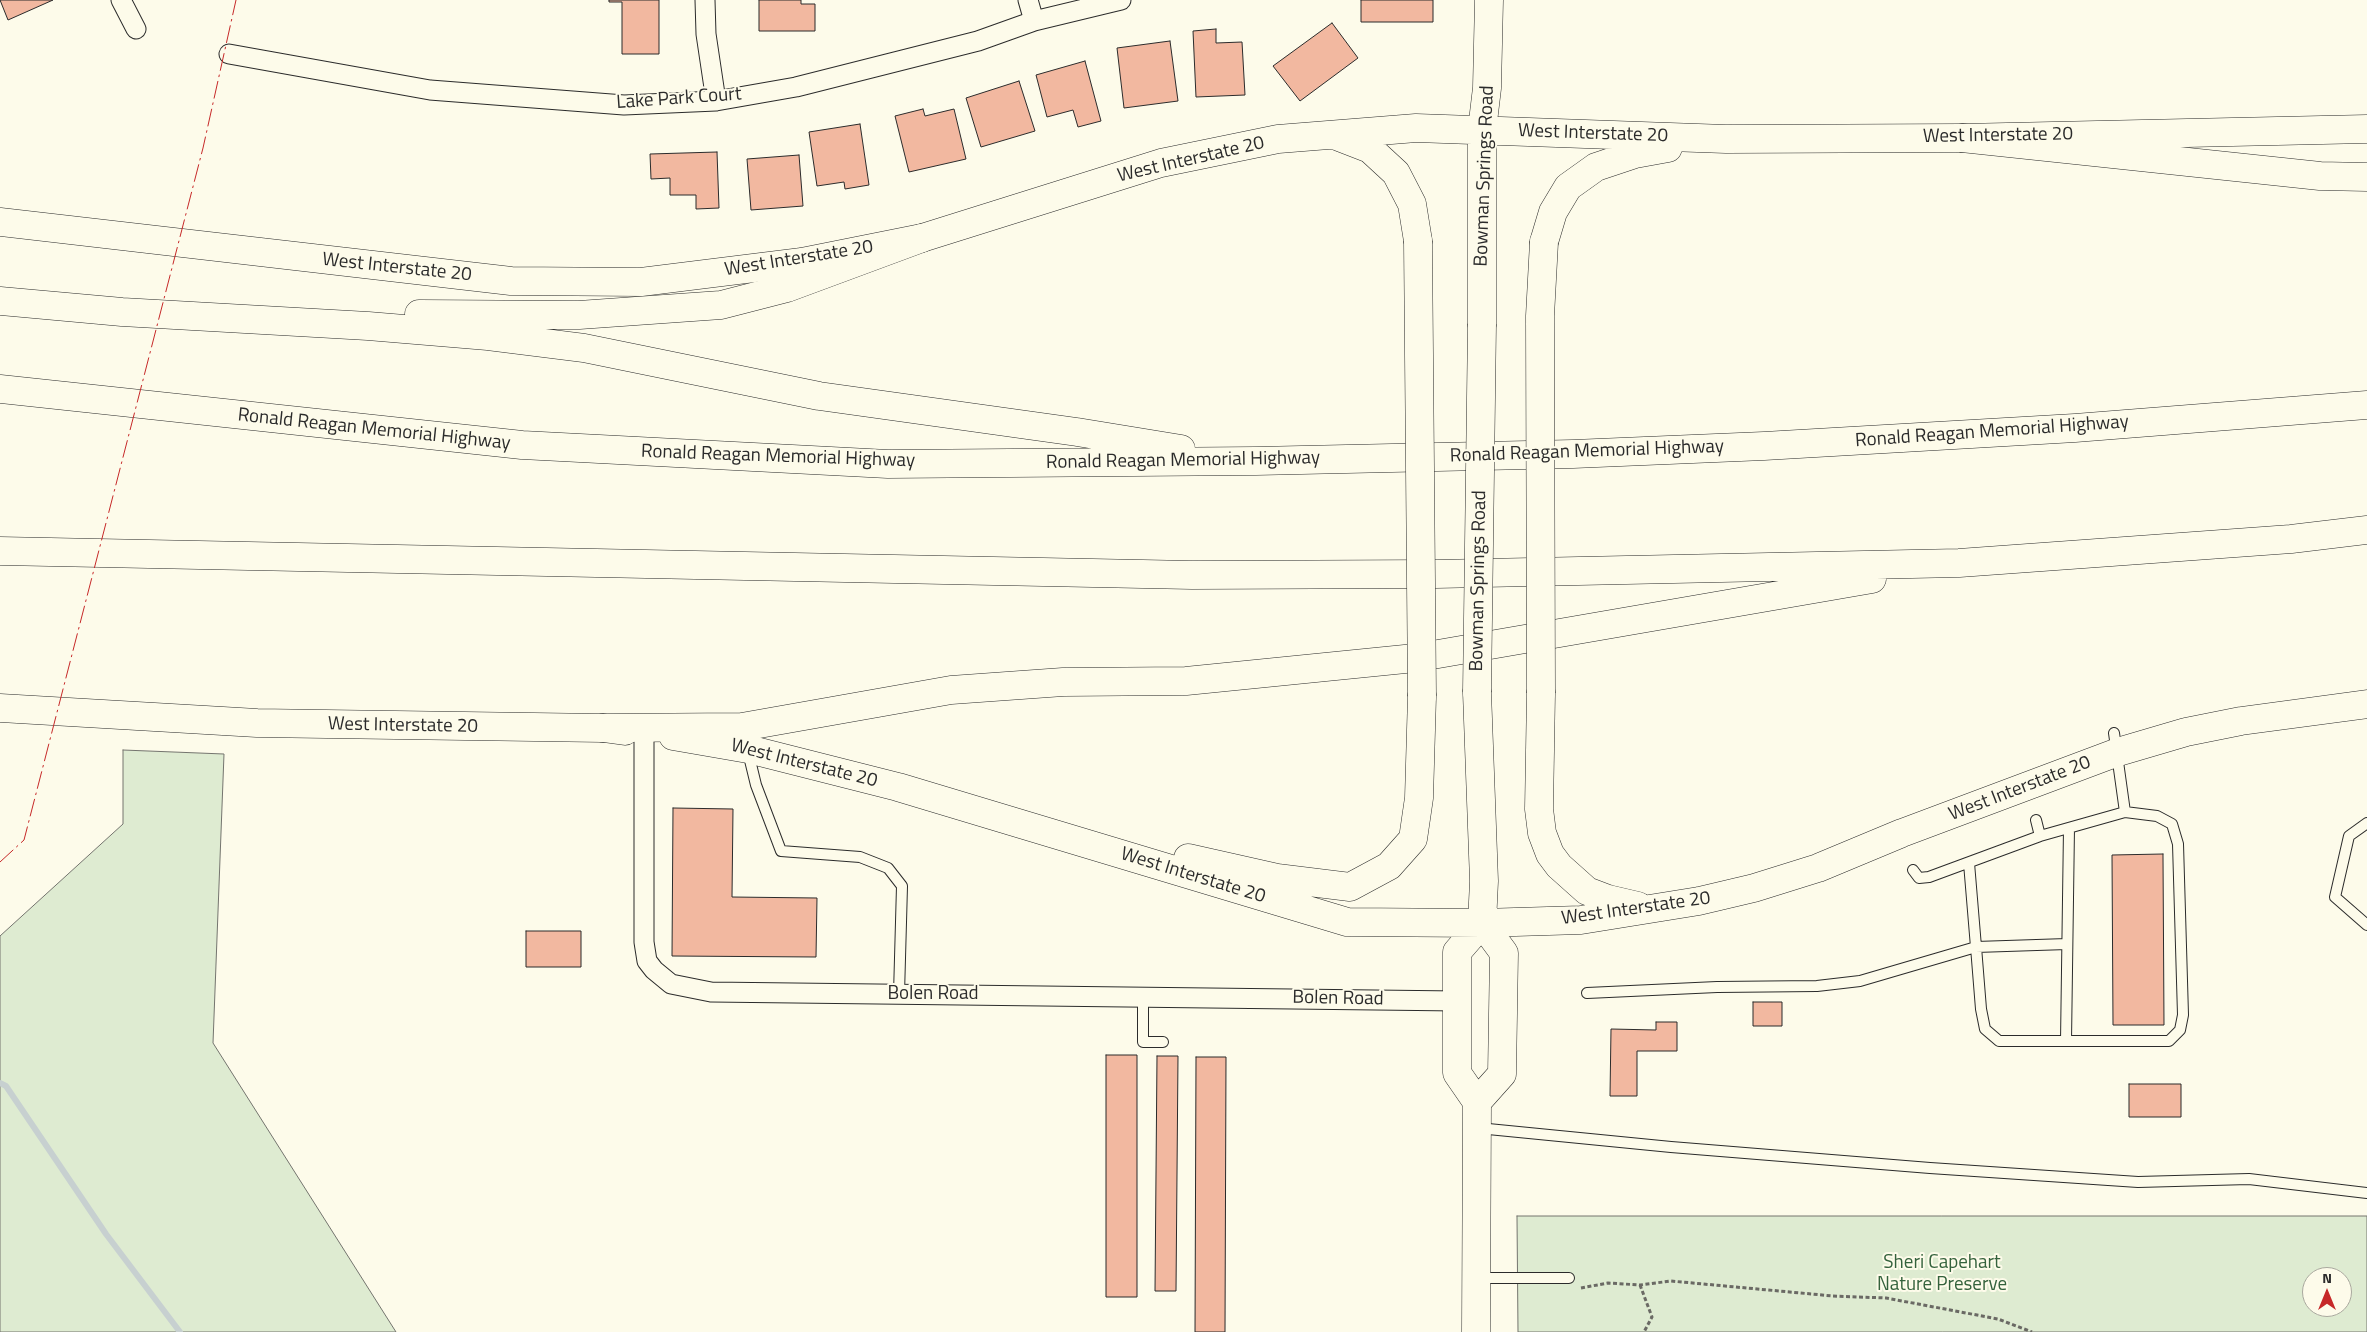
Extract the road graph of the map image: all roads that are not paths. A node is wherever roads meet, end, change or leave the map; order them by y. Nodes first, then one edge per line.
1 (122, 0) edge
2 (705, 0) edge
3 (1028, 0) edge
4 (1121, 0) edge
5 (1489, 0) edge
6 (1034, 21) junction
7 (136, 29) dead end
8 (229, 54) dead end
9 (716, 101) junction
10 (2367, 129) edge
11 (1482, 130) junction
12 (1333, 135) junction
13 (1962, 138) junction
14 (1726, 139) junction
15 (2367, 178) edge
16 (0, 222) edge
17 (922, 238) junction
18 (0, 301) edge
19 (260, 320) junction
20 (0, 389) edge
21 (2367, 400) edge
22 (2367, 405) edge
23 (2316, 409) junction
24 (1256, 461) junction
25 (2367, 530) edge
26 (0, 551) edge
27 (1959, 563) junction
28 (2367, 704) edge
29 (0, 708) edge
30 (603, 728) junction
31 (644, 733) junction
32 (2116, 742) junction
33 (748, 749) junction
34 (2125, 812) junction
35 (2036, 820) dead end
36 (2367, 823) edge
37 (2069, 828) junction
38 (2040, 836) junction
39 (1119, 854) junction
40 (1969, 863) junction
41 (1913, 870) dead end
42 (1651, 909) junction
43 (1482, 923) junction
44 (2367, 925) edge
45 (2067, 944) junction
46 (1976, 947) junction
47 (1587, 993) dead end
48 (899, 994) junction
49 (1143, 996) junction
50 (1458, 1001) junction
51 (2066, 1041) junction
52 (1163, 1042) dead end
53 (1477, 1115) junction
54 (2367, 1193) edge
55 (1476, 1278) junction
56 (1569, 1278) dead end
57 (1476, 1332) edge

1 - 7 street
2 - 9 street
3 - 6 street
4 - 6 street, Lake Park Court
5 - 11 main road, Bowman Springs Road
6 - 9 street, Lake Park Court
8 - 9 street, Lake Park Court
10 - 13 main road, West Interstate 20
11 - 12 main road, West Interstate 20
11 - 14 main road, West Interstate 20
11 - 43 main road, Bowman Springs Road, bridge
12 - 17 main road, West Interstate 20
12 - 39 main road, bridge
13 - 14 main road, West Interstate 20
13 - 15 main road
14 - 42 main road, bridge
16 - 17 main road, West Interstate 20
17 - 19 main road
18 - 19 main road
19 - 24 main road
20 - 24 main road, Ronald Reagan Memorial Highway
21 - 23 main road
22 - 23 main road, Ronald Reagan Memorial Highway
23 - 24 main road, Ronald Reagan Memorial Highway
25 - 27 main road
26 - 27 main road
27 - 30 main road
28 - 32 main road, West Interstate 20
29 - 30 main road, West Interstate 20
30 - 31 main road, West Interstate 20
31 - 33 main road, West Interstate 20
31 - 48 street, Bolen Road
32 - 34 lane
32 - 42 main road, West Interstate 20
33 - 39 main road, West Interstate 20
33 - 48 lane
34 - 37 lane
34 - 51 lane
35 - 38 lane
36 - 44 lane
37 - 38 lane
37 - 45 lane
38 - 40 lane
39 - 43 main road, West Interstate 20
40 - 41 lane
40 - 46 lane
42 - 43 main road, West Interstate 20
43 - 50 main road
43 - 53 main road
45 - 46 lane
45 - 51 lane
46 - 47 lane
46 - 51 lane
48 - 49 street, Bolen Road
49 - 50 street, Bolen Road
49 - 52 lane
50 - 53 main road
53 - 54 lane
53 - 55 main road
55 - 56 lane
55 - 57 main road

